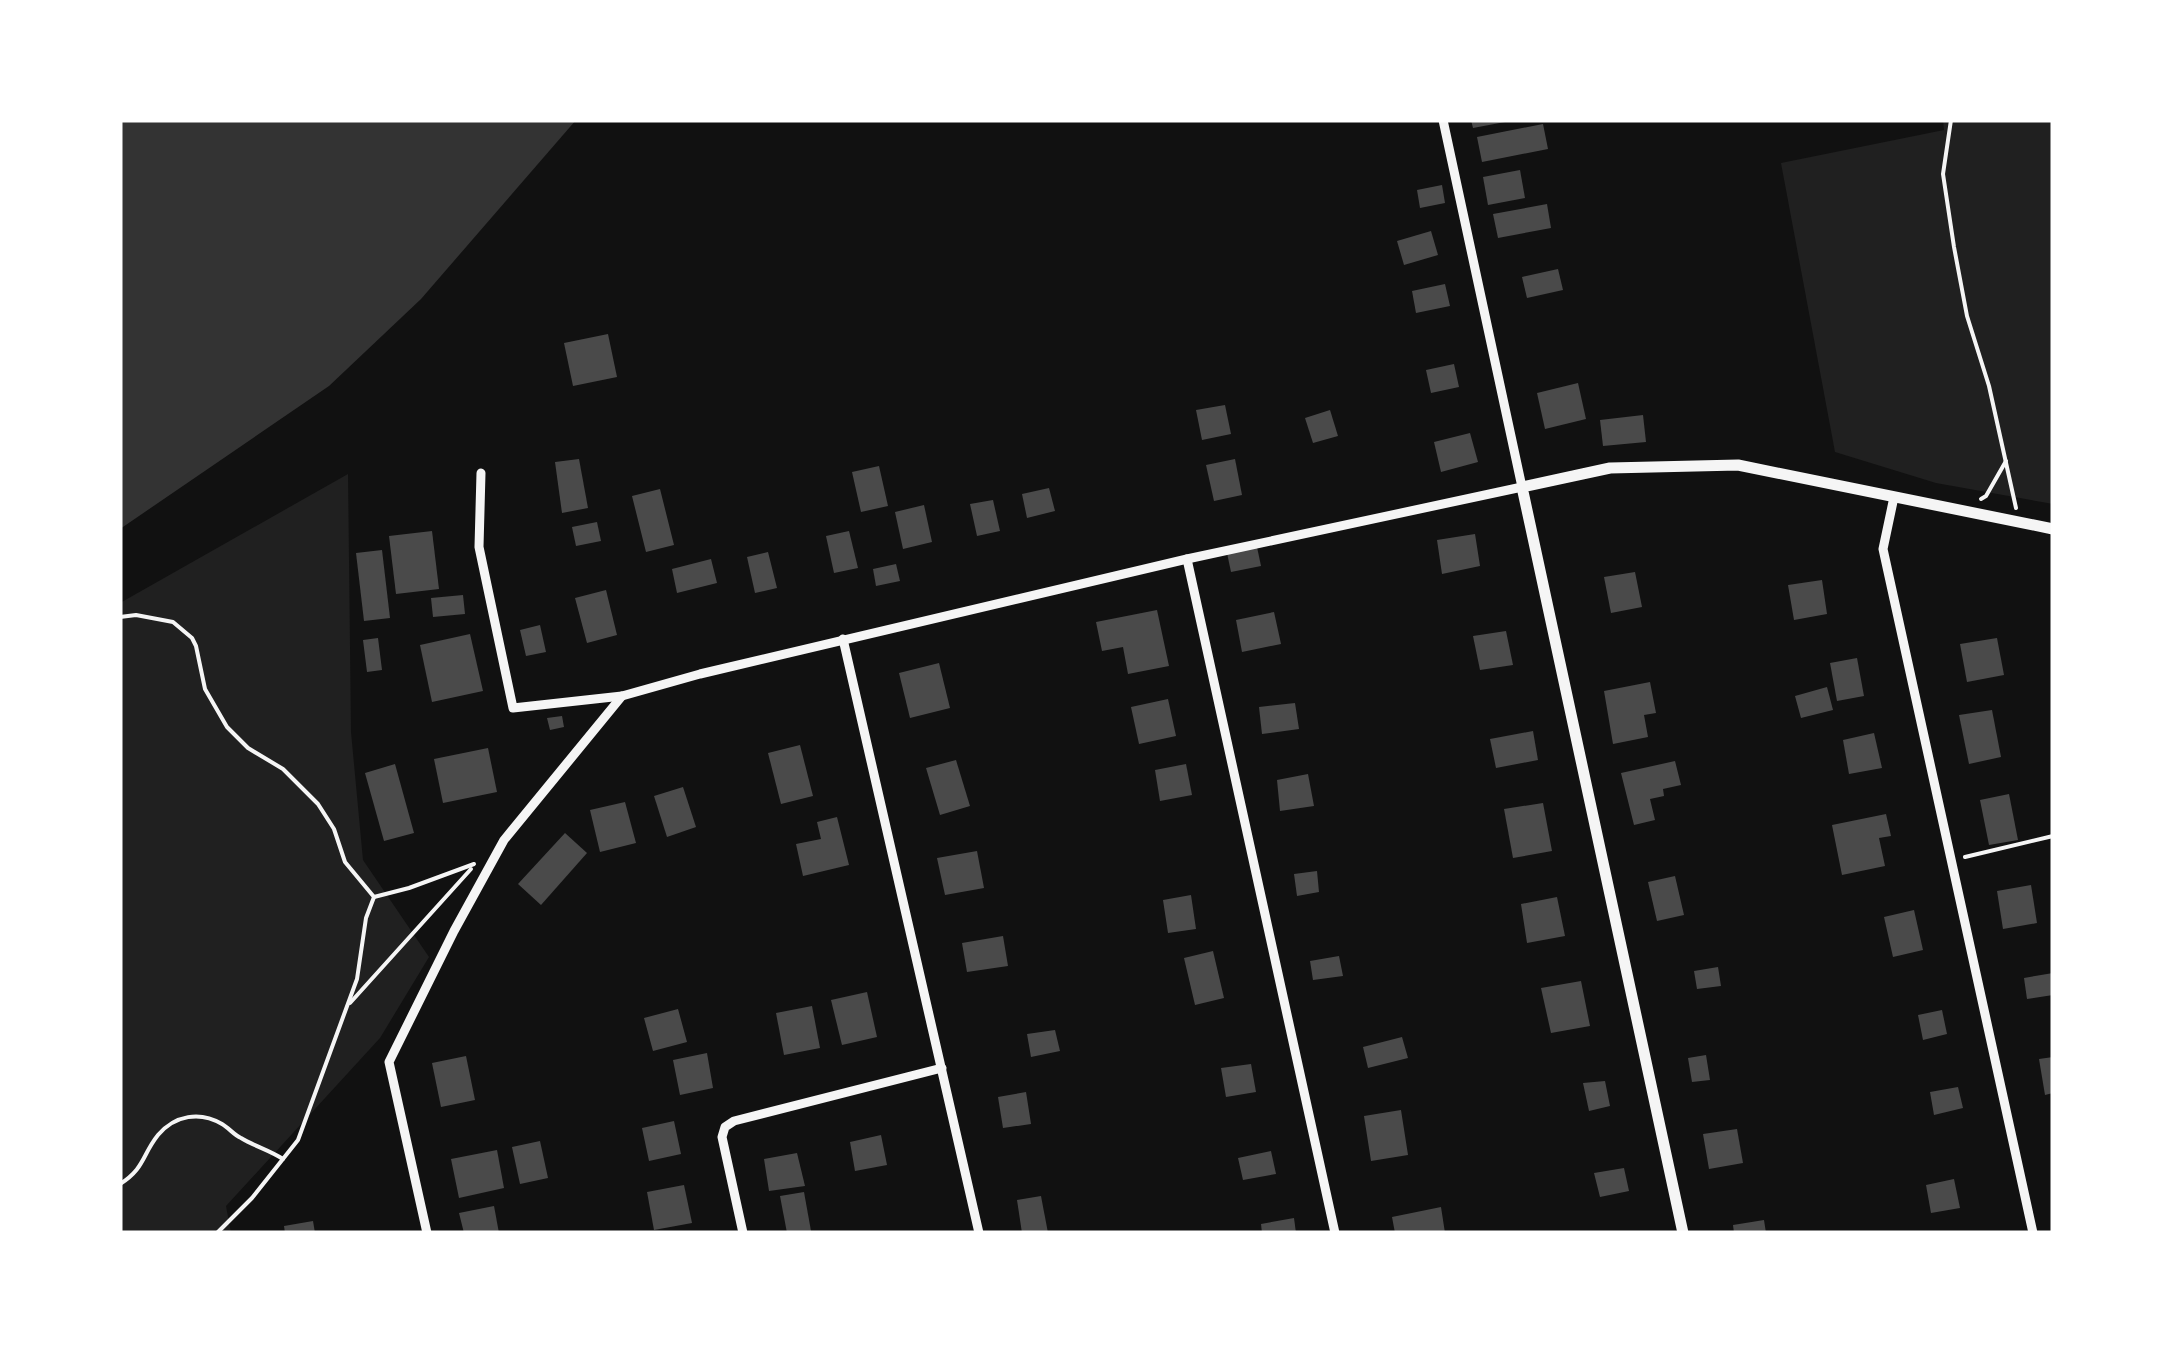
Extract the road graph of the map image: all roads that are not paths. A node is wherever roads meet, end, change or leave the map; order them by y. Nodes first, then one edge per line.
1 (1443, 120) edge
2 (481, 473) dead end
3 (1522, 487) junction
4 (1894, 497) junction
5 (2053, 530) edge
6 (1188, 558) junction
7 (843, 639) junction
8 (622, 696) junction
9 (942, 1068) junction
10 (427, 1233) edge
11 (743, 1233) edge
12 (979, 1233) edge
13 (1335, 1233) edge
14 (1683, 1233) edge
15 (2033, 1233) edge

1 - 3 street
2 - 8 street
3 - 4 street
3 - 6 street
3 - 14 street
4 - 5 street
4 - 15 street
6 - 7 street
6 - 13 street
7 - 8 street
7 - 9 street
8 - 10 street
9 - 11 street
9 - 12 street

